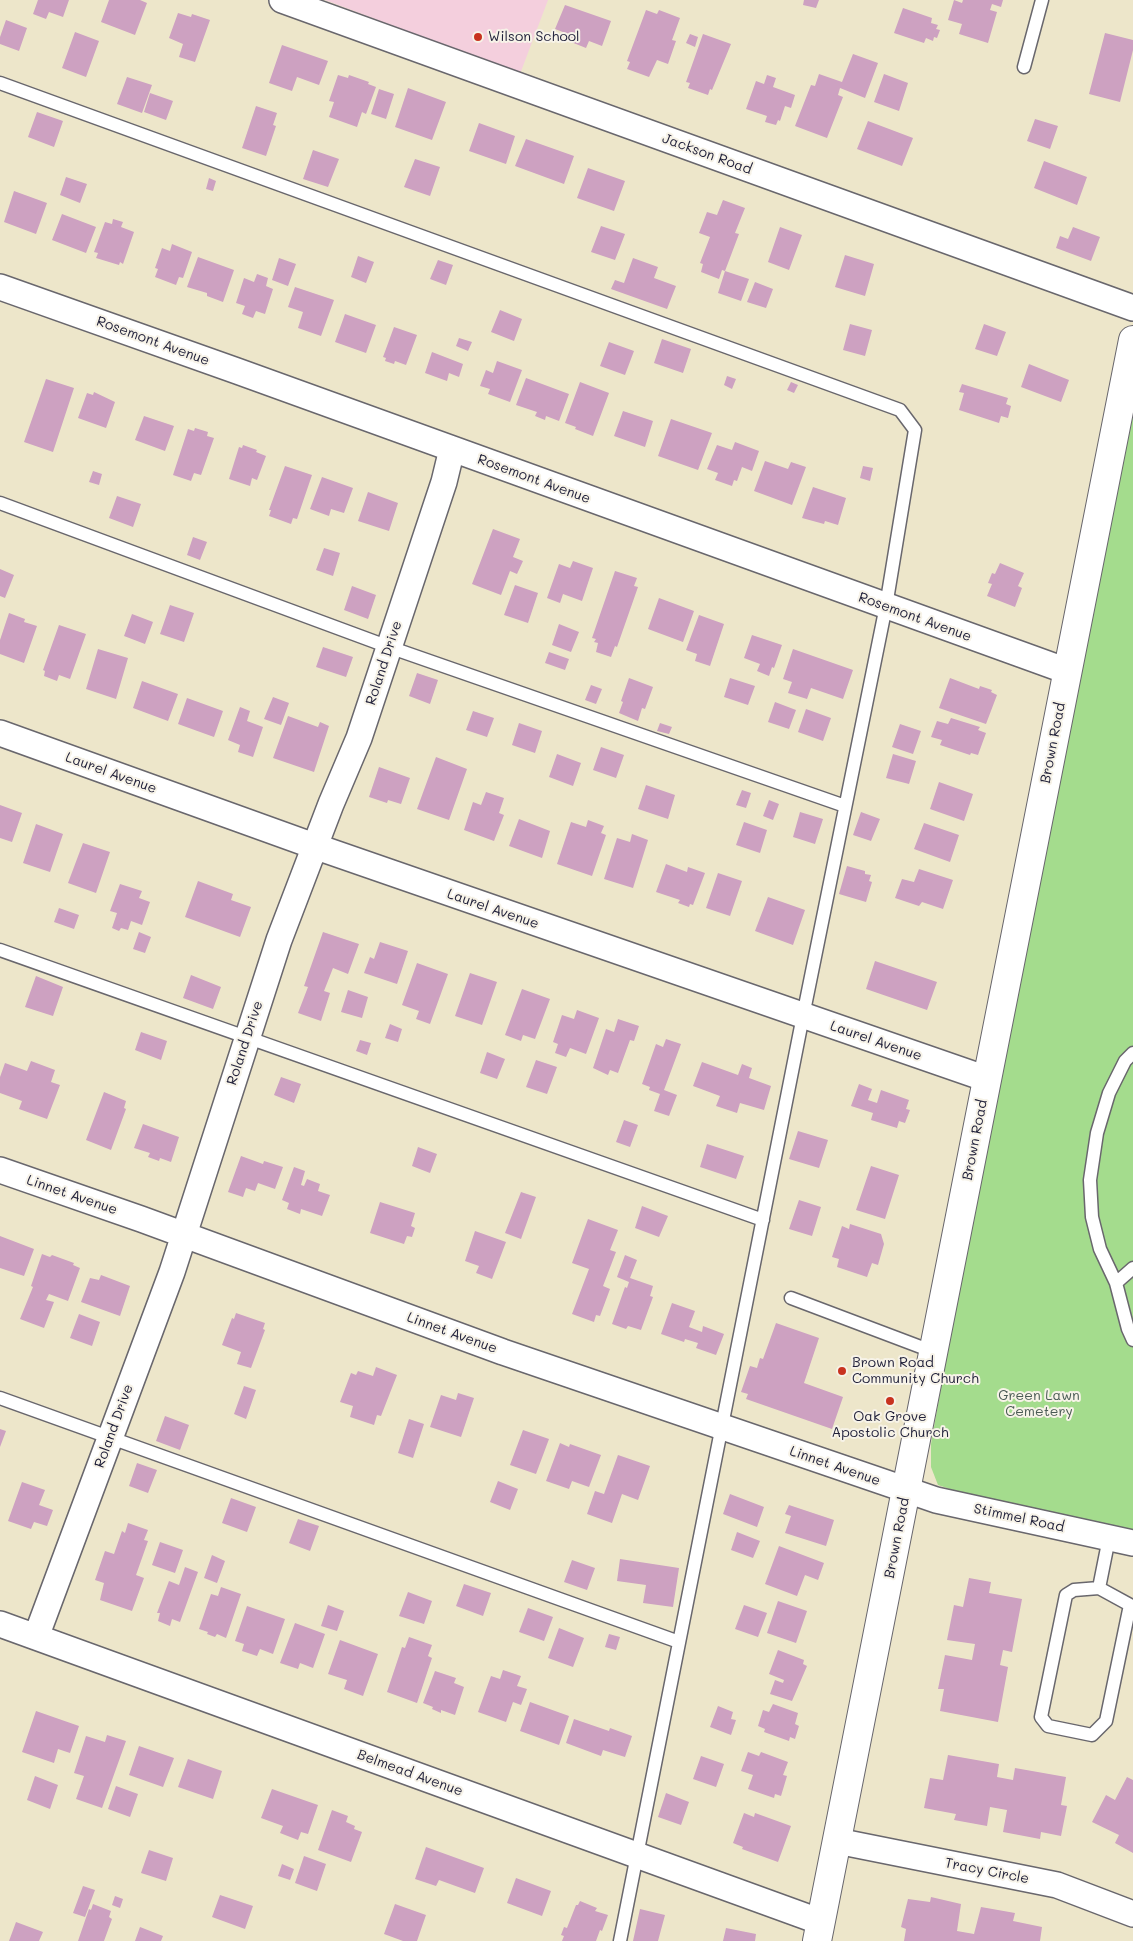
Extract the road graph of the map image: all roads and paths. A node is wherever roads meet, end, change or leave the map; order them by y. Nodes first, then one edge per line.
1 (282, 0) edge
2 (1042, 0) edge
3 (1024, 67) dead end
4 (0, 83) edge
5 (0, 287) edge
6 (1133, 308) edge
7 (1133, 340) edge
8 (452, 449) junction
9 (0, 503) edge
10 (886, 606) junction
11 (389, 647) junction
12 (1067, 672) junction
13 (0, 733) edge
14 (845, 806) junction
15 (314, 846) junction
16 (0, 950) edge
17 (802, 1016) junction
18 (247, 1038) junction
19 (1133, 1053) edge
20 (987, 1079) junction
21 (0, 1170) edge
22 (763, 1220) junction
23 (184, 1236) junction
24 (1133, 1268) edge
25 (1116, 1283) junction
26 (791, 1298) dead end
27 (1133, 1340) edge
28 (934, 1352) junction
29 (0, 1398) edge
30 (723, 1427) junction
31 (110, 1437) junction
32 (907, 1490) junction
33 (1109, 1538) junction
34 (1133, 1543) edge
35 (1099, 1588) junction
36 (0, 1624) edge
37 (36, 1637) junction
38 (679, 1642) junction
39 (837, 1841) junction
40 (636, 1856) junction
41 (1133, 1914) edge
42 (819, 1931) edge
43 (620, 1941) edge

1 - 6 street, Jackson Road
2 - 3 lane
4 - 10 lane
5 - 8 street, Rosemont Avenue
7 - 12 main road, Brown Road
8 - 10 street, Rosemont Avenue
8 - 11 street, Roland Drive
9 - 11 lane
10 - 12 street, Rosemont Avenue
10 - 14 lane
11 - 14 lane
11 - 15 street, Roland Drive
12 - 20 main road, Brown Road
13 - 15 street, Laurel Avenue
14 - 17 lane
15 - 17 street, Laurel Avenue
15 - 18 street, Roland Drive
16 - 18 lane
17 - 20 street, Laurel Avenue
17 - 22 lane
18 - 22 lane
18 - 23 street, Roland Drive
19 - 25 lane
20 - 28 main road, Brown Road
21 - 23 street, Linnet Avenue
22 - 30 lane
23 - 30 street, Linnet Avenue
23 - 31 street, Roland Drive
24 - 25 lane
25 - 27 lane
26 - 28 lane
28 - 32 main road, Brown Road
29 - 31 lane
30 - 32 street, Linnet Avenue
30 - 38 lane
31 - 37 street, Roland Drive
31 - 38 lane
32 - 33 street, Stimmel Road
32 - 39 main road, Brown Road
33 - 34 street, Stimmel Road
33 - 35 lane
35 - 35 lane
36 - 37 street, Belmead Avenue
37 - 40 street, Belmead Avenue
38 - 40 lane
39 - 41 street, Tracy Circle
39 - 42 main road, Brown Road
40 - 42 street, Belmead Avenue
40 - 43 lane

